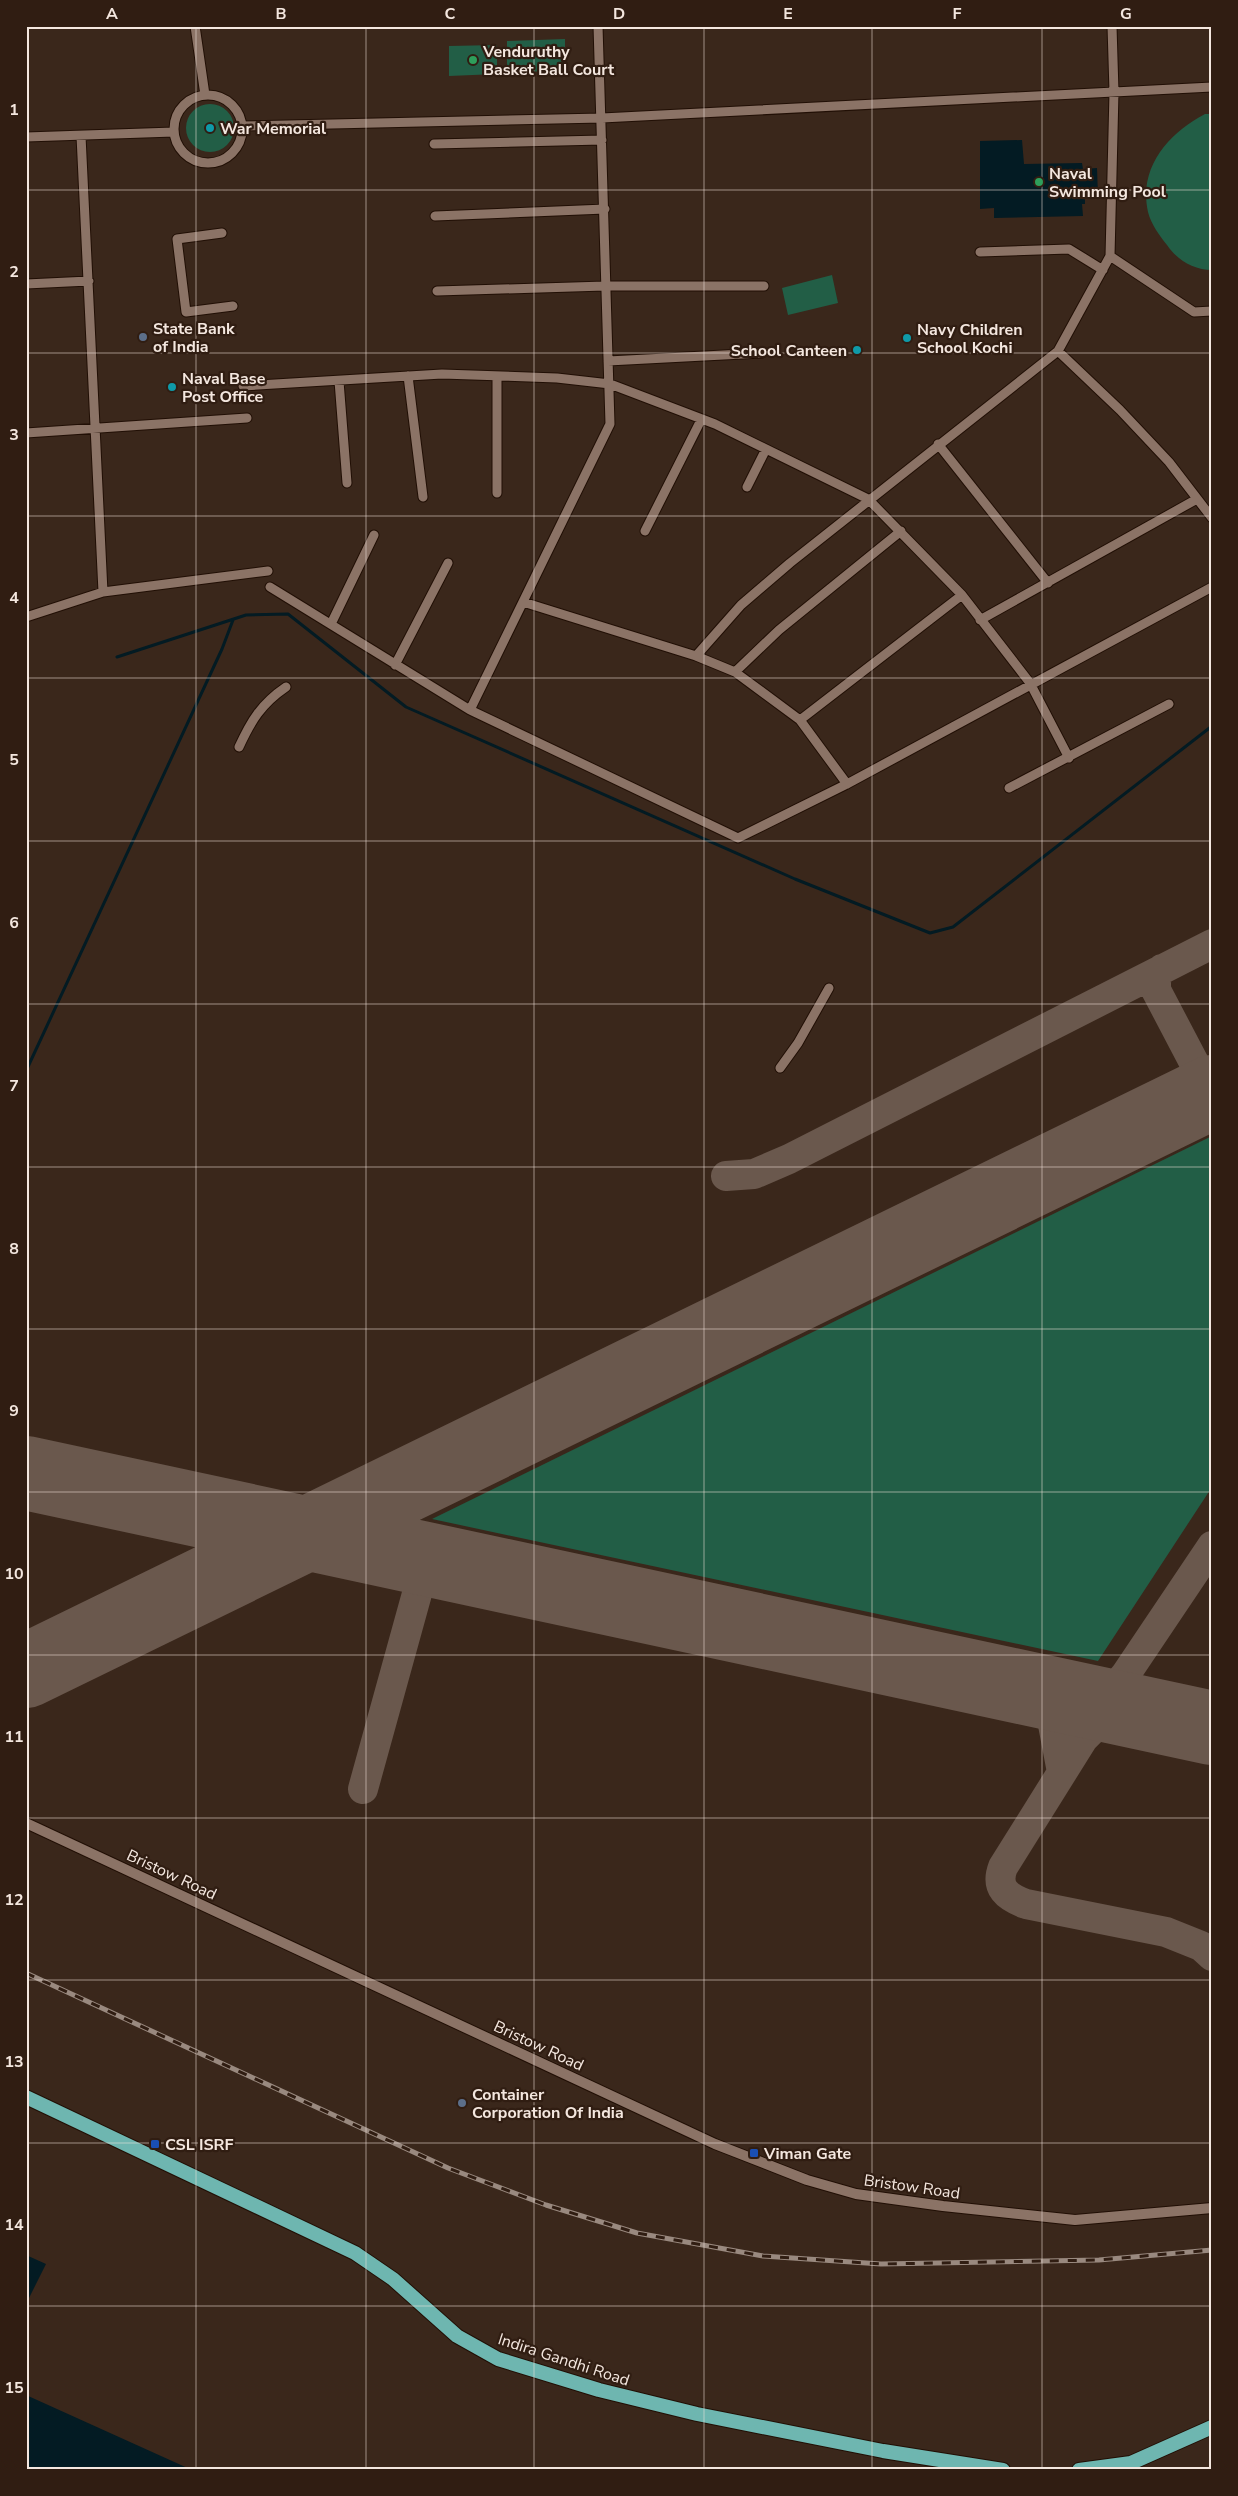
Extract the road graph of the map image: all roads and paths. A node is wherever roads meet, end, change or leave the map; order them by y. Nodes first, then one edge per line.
1 (195, 26) edge
2 (598, 26) edge
3 (1112, 26) edge
4 (1212, 87) edge
5 (1114, 92) junction
6 (205, 95) junction
7 (602, 118) junction
8 (242, 126) junction
9 (174, 132) junction
10 (80, 136) junction
11 (26, 137) edge
12 (602, 140) junction
13 (434, 144) dead end
14 (605, 208) junction
15 (435, 216) dead end
16 (222, 234) dead end
17 (980, 252) dead end
18 (1110, 256) junction
19 (1103, 270) junction
20 (89, 281) junction
21 (26, 284) edge
22 (605, 286) junction
23 (764, 286) dead end
24 (437, 290) dead end
25 (233, 306) dead end
26 (1212, 312) edge
27 (1058, 351) junction
28 (762, 353) dead end
29 (608, 361) junction
30 (408, 376) junction
31 (496, 376) junction
32 (339, 381) junction
33 (610, 384) junction
34 (243, 386) dead end
35 (246, 418) dead end
36 (701, 420) junction
37 (96, 427) junction
38 (26, 433) edge
39 (938, 444) junction
40 (765, 450) junction
41 (347, 483) dead end
42 (747, 487) dead end
43 (497, 493) dead end
44 (423, 497) dead end
45 (1197, 498) junction
46 (868, 499) junction
47 (1212, 518) edge
48 (645, 531) dead end
49 (901, 531) junction
50 (374, 535) dead end
51 (448, 563) dead end
52 (268, 571) dead end
53 (1048, 583) junction
54 (270, 588) dead end
55 (1212, 588) edge
56 (103, 592) junction
57 (962, 595) junction
58 (523, 602) junction
59 (26, 617) edge
60 (980, 620) junction
61 (330, 624) junction
62 (696, 656) junction
63 (396, 665) junction
64 (735, 672) junction
65 (1030, 684) junction
66 (286, 687) dead end
67 (1169, 704) dead end
68 (470, 710) junction
69 (800, 720) junction
70 (239, 748) dead end
71 (1069, 758) junction
72 (847, 784) junction
73 (1009, 788) dead end
74 (829, 988) dead end
75 (780, 1068) dead end
76 (26, 1823) edge
77 (26, 2097) edge
78 (1212, 2208) edge
79 (1212, 2427) edge
80 (1003, 2470) edge
81 (1080, 2470) edge

1 - 6 street
2 - 7 street
3 - 5 street
4 - 5 street
5 - 7 street
5 - 18 street
6 - 8 street
6 - 9 street
7 - 8 street
7 - 12 street
8 - 9 street
9 - 10 street
10 - 11 street
10 - 20 street
12 - 13 street
12 - 14 street
14 - 15 street
14 - 22 street
16 - 25 street
17 - 19 street
18 - 19 street
18 - 26 street
19 - 27 street
20 - 21 street
20 - 37 street
22 - 23 street
22 - 24 street
22 - 29 street
27 - 39 street
27 - 45 street
28 - 29 street
29 - 33 street
30 - 31 street
30 - 32 street
30 - 44 street
31 - 33 street
31 - 43 street
32 - 34 street
32 - 41 street
33 - 36 street
33 - 58 street
35 - 37 street
36 - 40 street
36 - 48 street
37 - 38 street
37 - 56 street
39 - 46 street
39 - 53 street
40 - 42 street
40 - 46 street
45 - 47 street
45 - 53 street
46 - 49 street
46 - 62 street
49 - 57 street
49 - 64 street
50 - 61 street
51 - 63 street
52 - 56 street
53 - 60 street
54 - 61 street
55 - 65 street
56 - 59 street
57 - 60 street
57 - 69 street
58 - 62 street
58 - 68 street
60 - 65 street
61 - 63 street
62 - 64 street
63 - 68 street
64 - 69 street
65 - 71 street
65 - 72 street
66 - 70 street
67 - 71 street
68 - 72 street
69 - 72 street
71 - 73 street
74 - 75 street
76 - 78 street, Bristow Road
77 - 80 highway, Indira Gandhi Road
79 - 81 highway

